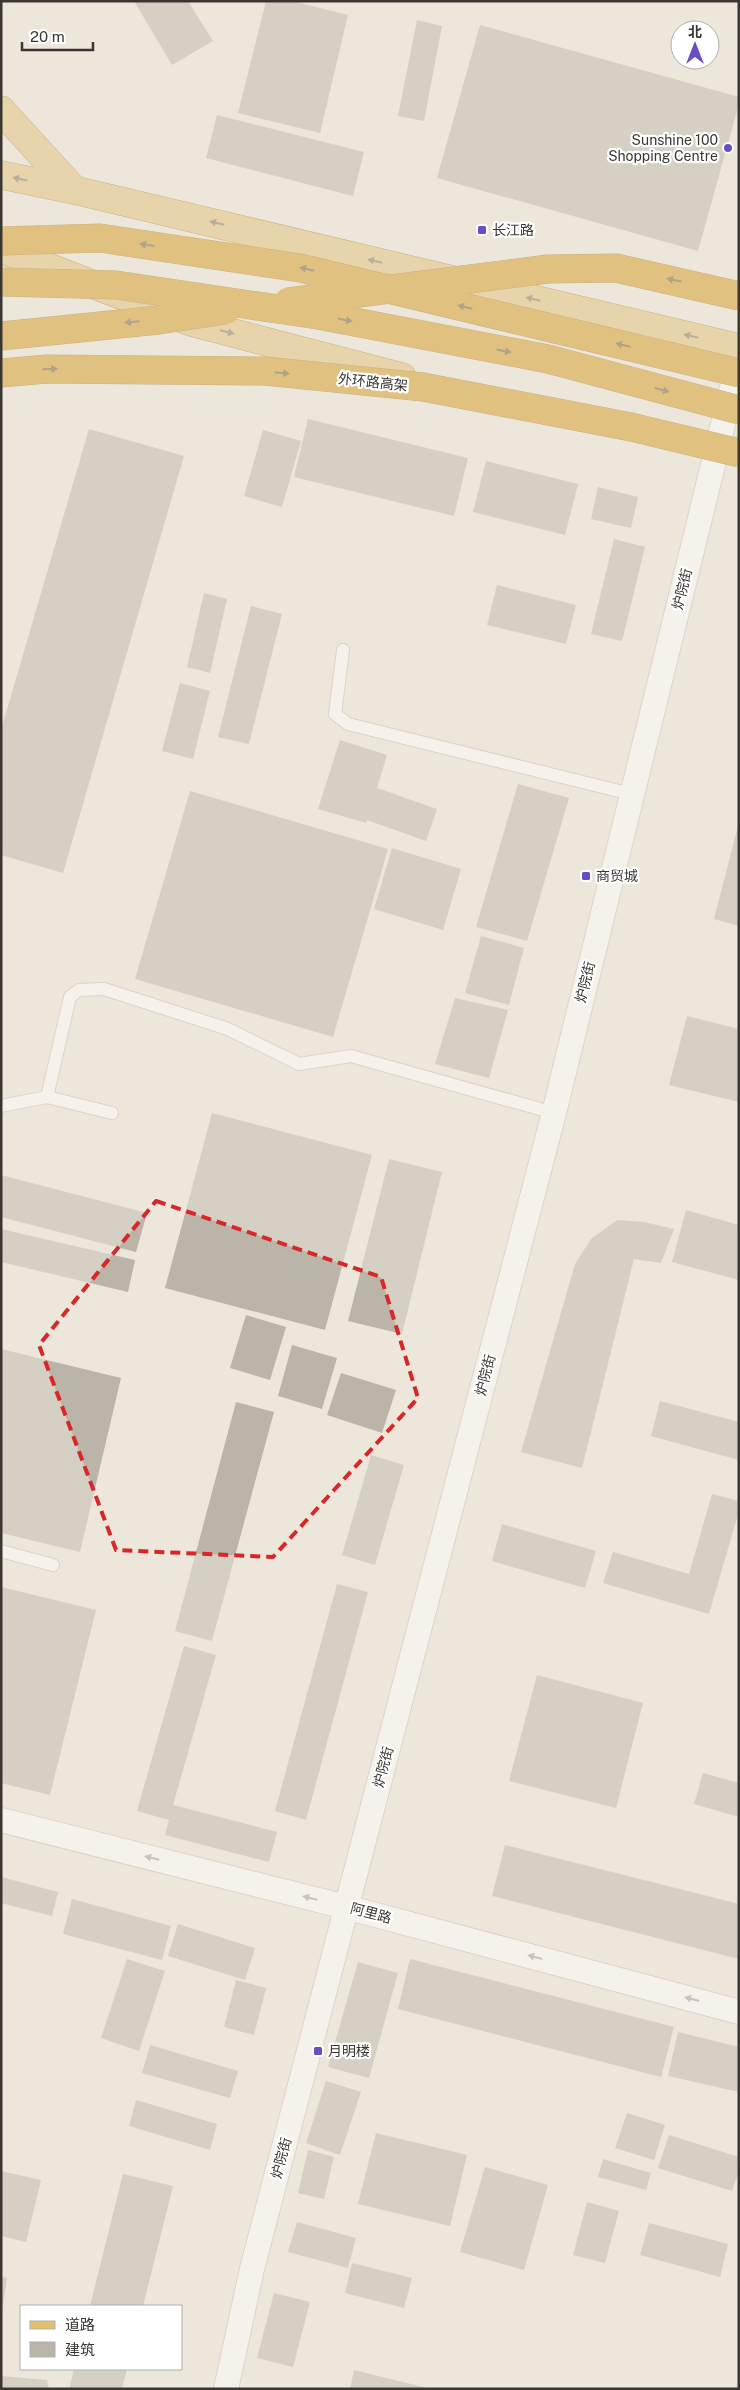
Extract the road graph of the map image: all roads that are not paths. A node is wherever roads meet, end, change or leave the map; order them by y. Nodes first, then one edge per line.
1 (1, 110) edge
2 (1, 175) edge
3 (74, 190) junction
4 (1, 241) edge
5 (1, 249) edge
6 (1, 282) edge
7 (739, 296) edge
8 (1, 336) edge
9 (739, 348) edge
10 (739, 359) edge
11 (1, 373) edge
12 (739, 373) edge
13 (739, 410) edge
14 (731, 458) edge
15 (343, 650) dead end
16 (631, 794) junction
17 (47, 1097) junction
18 (1, 1106) edge
19 (554, 1112) junction
20 (112, 1113) dead end
21 (1, 1551) edge
22 (53, 1565) dead end
23 (1, 1820) edge
24 (346, 1907) junction
25 (739, 2012) edge
26 (226, 2389) edge

1 - 3 main road
3 -> 2 main road
9 -> 3 main road
12 -> 4 highway, bridge
5 -> 14 main road
6 -> 13 highway, bridge
7 -> 8 highway, bridge
10 - 14 street, 炉院街
11 -> 14 highway, 外环路高架, bridge
14 - 16 street, 炉院街
15 - 16 lane
16 - 19 street, 炉院街
17 - 18 lane
17 - 19 lane
17 - 20 lane
19 - 24 street, 炉院街
21 - 22 lane
24 -> 23 street, 阿里路
25 -> 24 street, 阿里路
24 - 26 street, 炉院街

